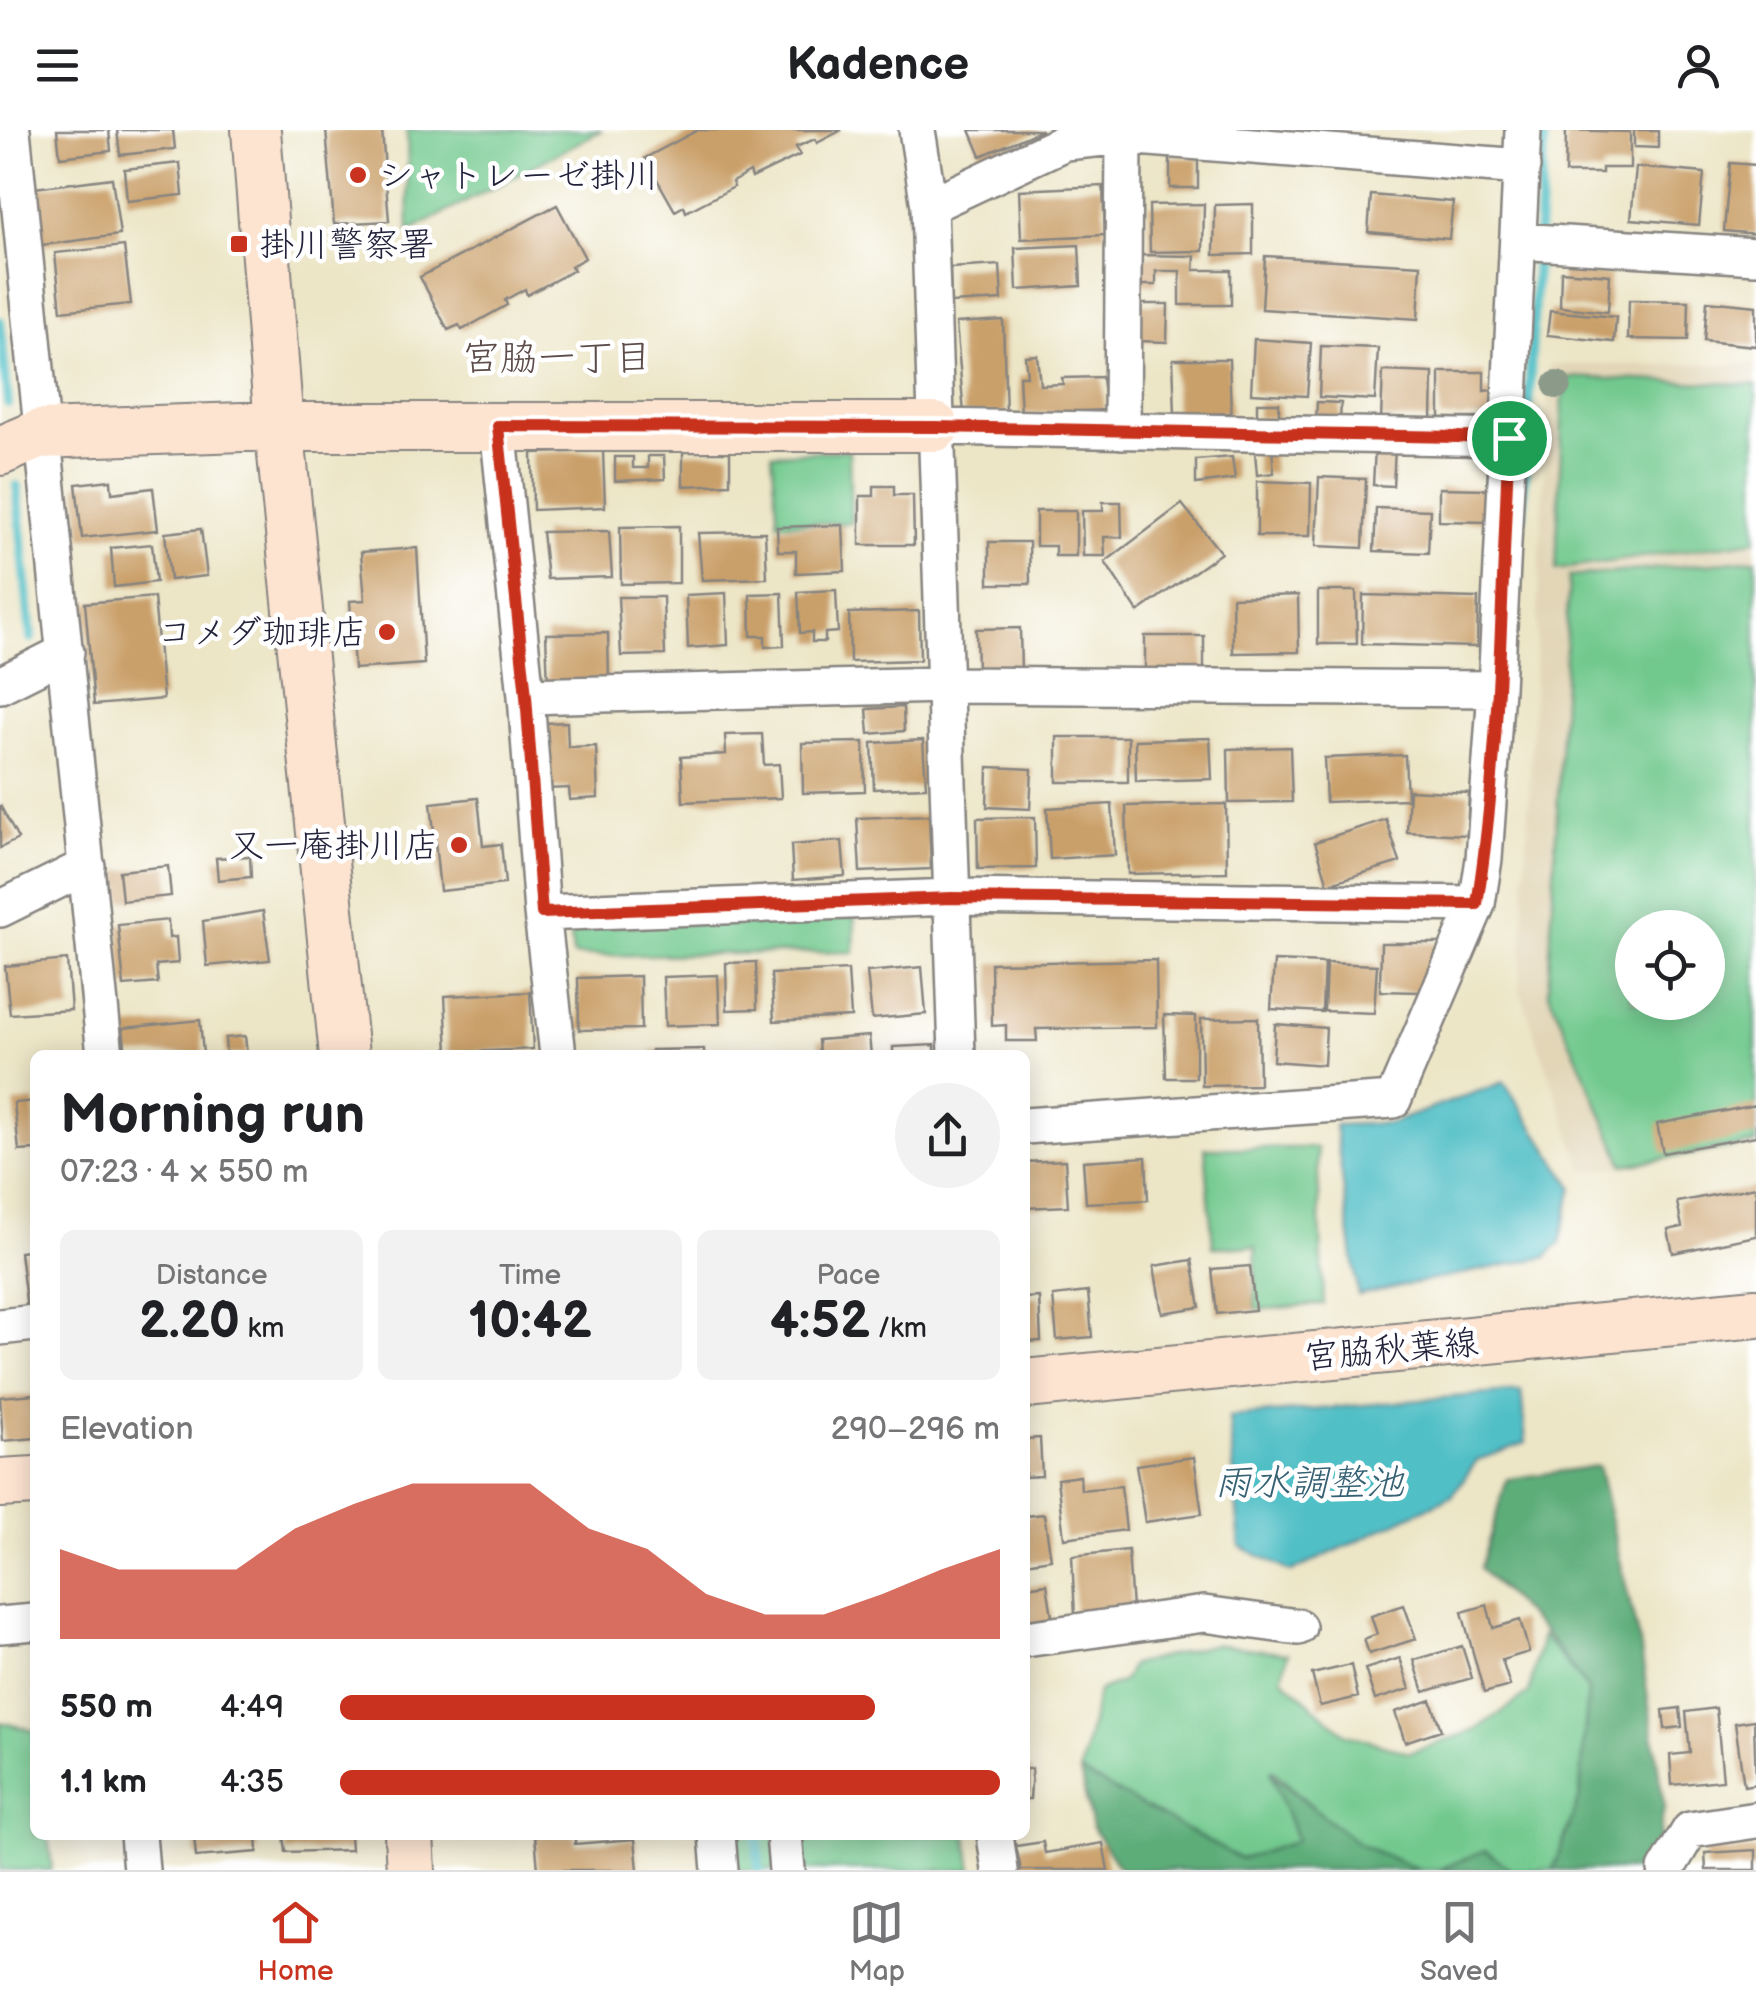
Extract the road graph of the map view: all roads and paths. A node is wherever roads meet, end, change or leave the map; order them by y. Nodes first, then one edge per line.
1 (12, 130) edge
2 (256, 130) edge
3 (918, 130) edge
4 (1523, 130) edge
5 (1124, 136) junction
6 (1522, 166) junction
7 (929, 206) junction
8 (1534, 242) junction
9 (1756, 256) edge
10 (279, 426) junction
11 (498, 426) junction
12 (935, 427) junction
13 (1122, 430) junction
14 (1509, 438) junction
15 (20, 443) edge
16 (66, 652) junction
17 (0, 685) edge
18 (943, 685) junction
19 (1496, 690) junction
20 (526, 696) junction
21 (87, 866) junction
22 (952, 898) junction
23 (1477, 904) junction
24 (0, 910) edge
25 (542, 913) junction
26 (105, 1050) edge
27 (343, 1050) edge
28 (557, 1050) edge
29 (957, 1050) edge
30 (1030, 1126) edge
31 (1756, 1313) edge
32 (30, 1324) edge
33 (0, 1327) edge
34 (1030, 1384) edge
35 (30, 1480) edge
36 (0, 1483) edge
37 (30, 1623) edge
38 (0, 1626) edge
39 (1298, 1627) dead end
40 (1030, 1639) edge
41 (1756, 1820) edge
42 (138, 1840) edge
43 (408, 1840) edge
44 (717, 1840) edge
45 (784, 1840) edge
46 (997, 1840) edge
47 (141, 1870) edge
48 (411, 1870) edge
49 (720, 1870) edge
50 (787, 1870) edge
51 (1000, 1870) edge
52 (1666, 1870) edge

1 - 15 street
2 - 10 street
3 - 7 street
4 - 6 street
5 - 6 street
5 - 7 street
5 - 13 street
6 - 8 street
7 - 12 street
8 - 9 street
8 - 14 street
10 - 11 street
10 - 15 street
10 - 27 street
11 - 12 street
11 - 20 street
12 - 13 street
12 - 18 street
13 - 14 street
14 - 19 street
15 - 16 street
16 - 17 street
16 - 21 street
18 - 19 street
18 - 20 street
18 - 22 street
19 - 23 street
20 - 25 street
21 - 24 street
21 - 26 street
22 - 23 street
22 - 25 street
22 - 29 street
23 - 30 street
25 - 28 street
31 - 34 street, 宮脇秋葉線
32 - 33 street
35 - 36 street
37 - 38 street
39 - 40 street
41 - 52 street
42 - 47 street
43 - 48 street
44 - 49 street
45 - 50 street
46 - 51 street

